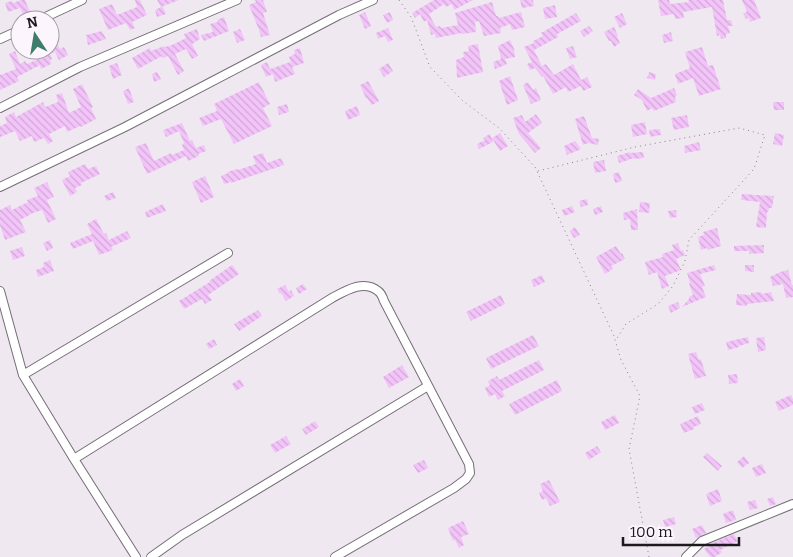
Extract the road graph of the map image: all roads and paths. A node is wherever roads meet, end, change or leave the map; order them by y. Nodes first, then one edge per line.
1 (82, 0) edge
2 (237, 0) edge
3 (373, 0) edge
4 (400, 0) edge
5 (60, 10) edge
6 (0, 108) edge
7 (538, 171) junction
8 (0, 187) edge
9 (228, 253) dead end
10 (0, 291) edge
11 (615, 342) junction
12 (23, 375) junction
13 (428, 386) junction
14 (74, 459) junction
15 (793, 504) edge
16 (136, 557) edge
17 (151, 557) edge
18 (334, 557) edge
19 (649, 557) edge
20 (686, 557) edge

1 - 5 street
2 - 6 street
3 - 8 street
4 - 7 path
7 - 11 path
7 - 11 path
9 - 12 street
10 - 12 street
11 - 19 path
12 - 14 street
13 - 14 street
13 - 17 street
13 - 18 street
14 - 16 street
15 - 20 street

